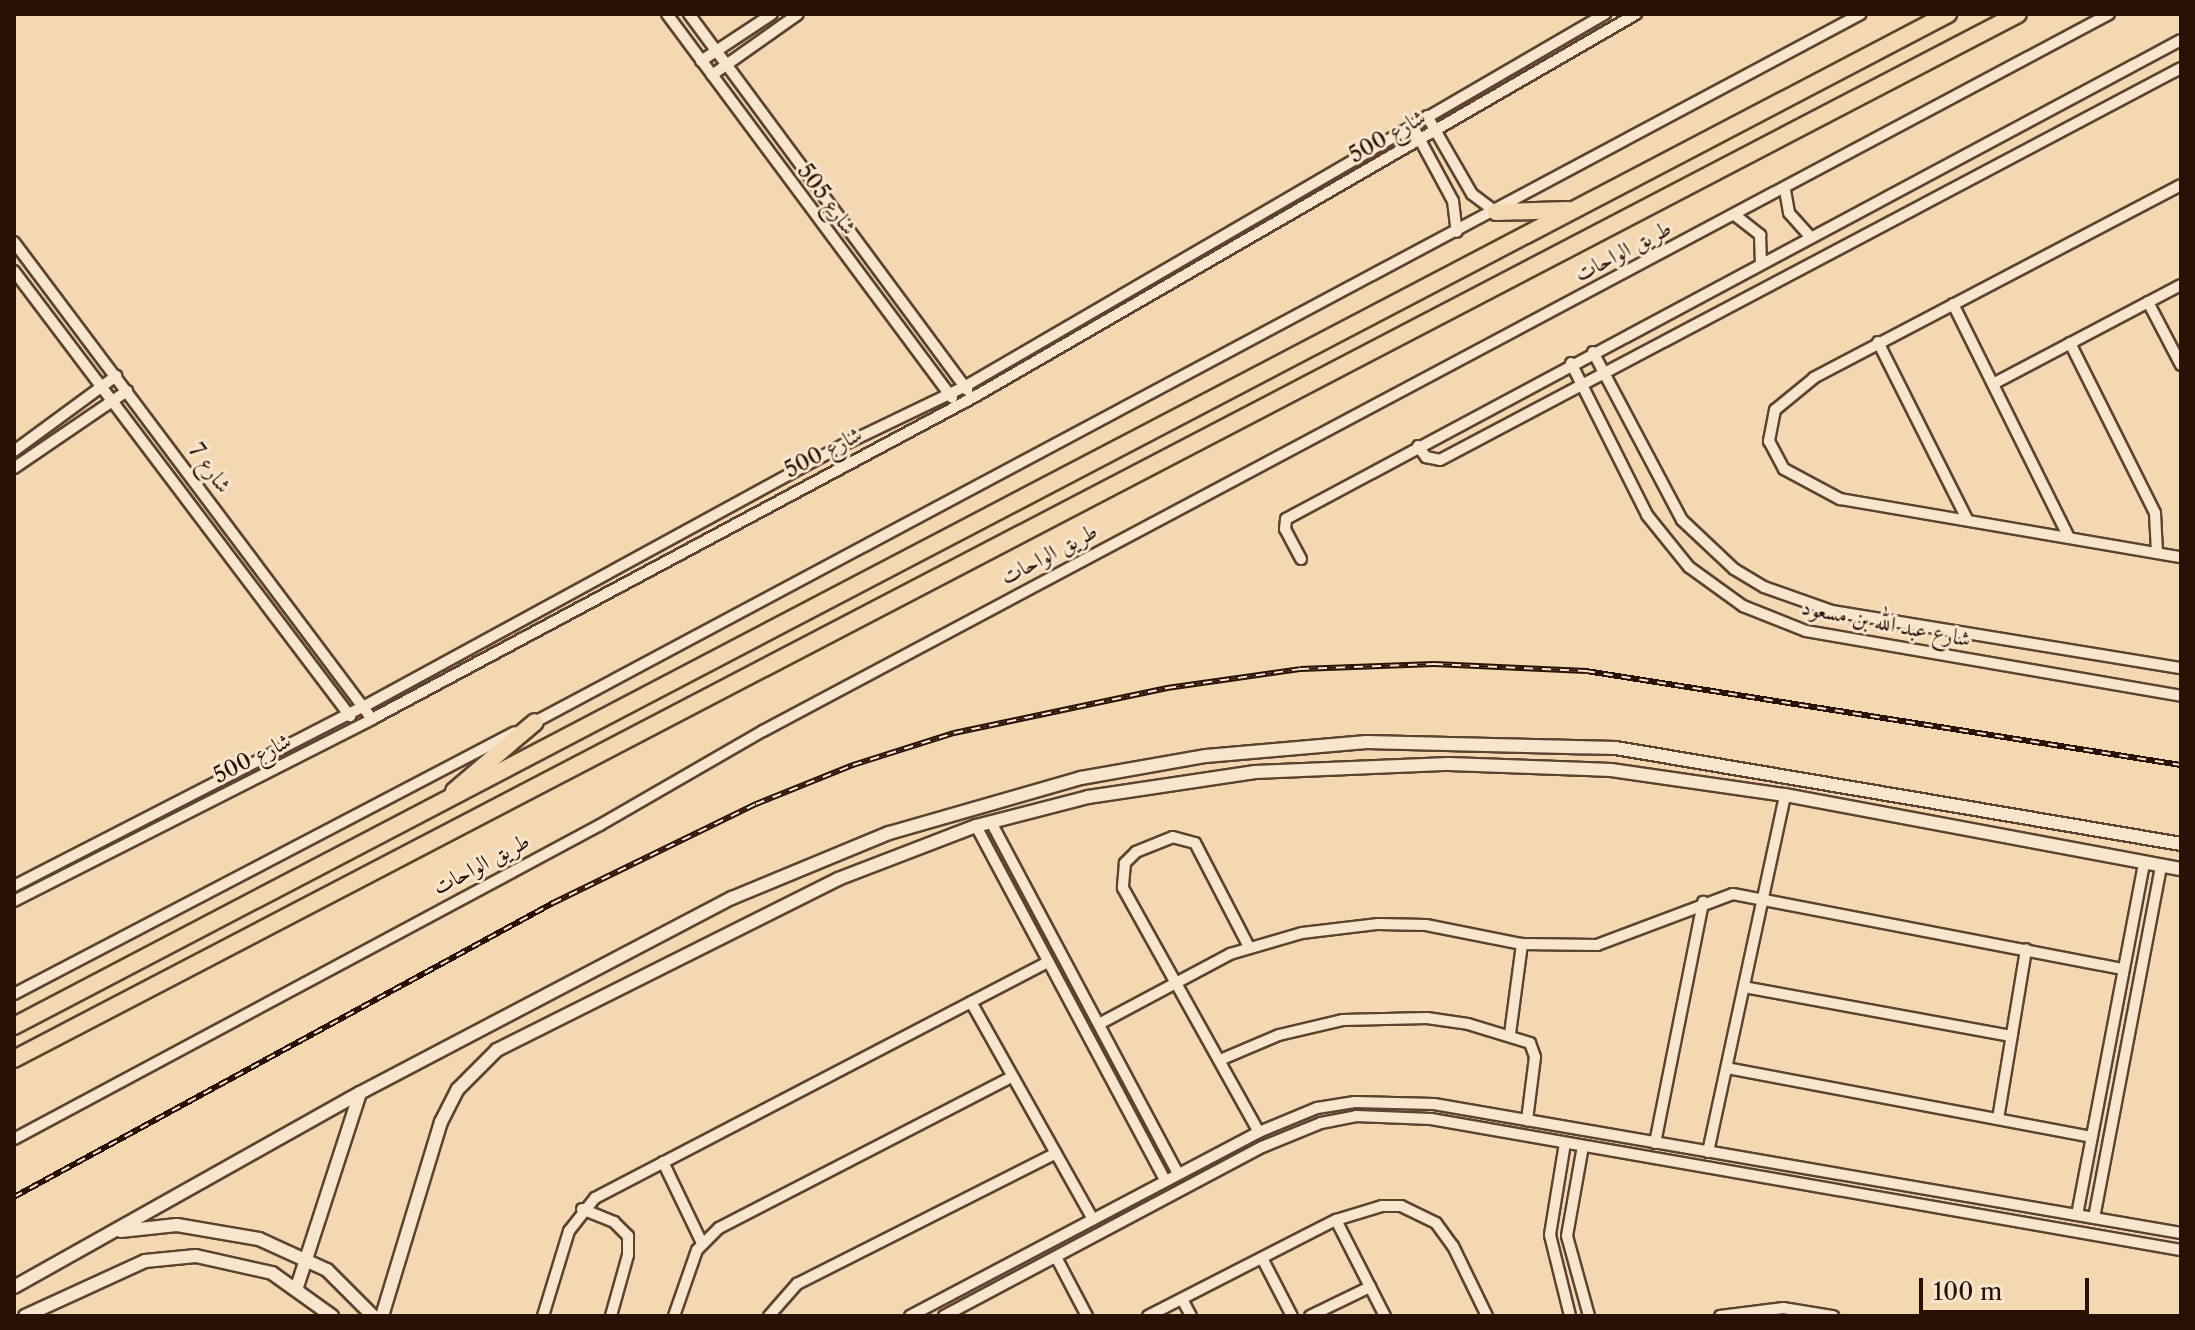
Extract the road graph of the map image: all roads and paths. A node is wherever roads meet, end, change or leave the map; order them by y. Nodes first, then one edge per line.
1 (667, 14) edge
2 (689, 14) edge
3 (772, 14) edge
4 (798, 14) edge
5 (1605, 14) edge
6 (1636, 14) edge
7 (1861, 14) edge
8 (1948, 14) edge
9 (2018, 14) edge
10 (2109, 14) edge
11 (1563, 38) junction
12 (2181, 40) edge
13 (715, 51) junction
14 (1571, 52) junction
15 (701, 61) junction
16 (726, 66) junction
17 (2181, 68) edge
18 (712, 75) junction
19 (1427, 116) junction
20 (1412, 125) junction
21 (1435, 130) junction
22 (1419, 139) junction
23 (1330, 174) junction
24 (2181, 186) edge
25 (1337, 188) junction
26 (1785, 190) junction
27 (1574, 209) junction
28 (1496, 212) junction
29 (1736, 216) junction
30 (1457, 232) junction
31 (1810, 236) junction
32 (14, 242) edge
33 (1761, 264) junction
34 (14, 271) edge
35 (2181, 285) edge
36 (2148, 302) junction
37 (1953, 304) junction
38 (1878, 342) junction
39 (2070, 343) junction
40 (1593, 352) junction
41 (1571, 363) junction
42 (2181, 365) edge
43 (1603, 372) junction
44 (116, 376) junction
45 (1582, 383) junction
46 (1993, 384) junction
47 (964, 387) junction
48 (100, 388) junction
49 (127, 391) junction
50 (950, 394) junction
51 (974, 397) junction
52 (110, 400) junction
53 (958, 406) junction
54 (1418, 446) junction
55 (16, 450) edge
56 (25, 460) junction
57 (14, 468) edge
58 (1967, 519) junction
59 (2069, 538) junction
60 (2157, 553) junction
61 (2181, 557) edge
62 (1301, 559) dead end
63 (2181, 668) edge
64 (2181, 696) edge
65 (363, 707) junction
66 (349, 714) junction
67 (372, 719) junction
68 (535, 722) junction
69 (358, 726) junction
70 (261, 758) junction
71 (1701, 759) junction
72 (269, 772) junction
73 (1697, 782) junction
74 (1785, 795) junction
75 (431, 811) junction
76 (991, 822) junction
77 (976, 826) junction
78 (118, 833) junction
79 (2181, 844) edge
80 (125, 845) junction
81 (2144, 863) junction
82 (2161, 866) junction
83 (2181, 869) edge
84 (14, 886) edge
85 (1763, 897) junction
86 (18, 899) edge
87 (1703, 902) junction
88 (1522, 944) junction
89 (1249, 947) junction
90 (2026, 949) junction
91 (1048, 962) junction
92 (2123, 969) junction
93 (1176, 983) junction
94 (1744, 987) junction
95 (14, 994) edge
96 (971, 1002) junction
97 (506, 1017) junction
98 (1099, 1024) junction
99 (14, 1026) edge
100 (1510, 1034) junction
101 (2012, 1036) junction
102 (518, 1039) junction
103 (14, 1059) edge
104 (1220, 1060) junction
105 (1727, 1068) junction
106 (1012, 1077) junction
107 (360, 1093) junction
108 (1998, 1119) junction
109 (1527, 1120) junction
110 (1259, 1132) junction
111 (2092, 1137) junction
112 (14, 1139) edge
113 (1565, 1143) junction
114 (1655, 1143) junction
115 (1583, 1146) junction
116 (1708, 1152) junction
117 (1056, 1153) junction
118 (1213, 1155) junction
119 (663, 1162) junction
120 (1220, 1168) junction
121 (1178, 1173) junction
122 (1165, 1180) junction
123 (582, 1209) junction
124 (2077, 1215) junction
125 (2094, 1218) junction
126 (1093, 1219) junction
127 (1336, 1220) junction
128 (115, 1232) junction
129 (2181, 1233) edge
130 (702, 1243) junction
131 (2181, 1250) edge
132 (1056, 1257) junction
133 (1262, 1258) junction
134 (306, 1259) junction
135 (14, 1287) edge
136 (297, 1287) junction
137 (1370, 1287) junction
138 (961, 1289) junction
139 (1182, 1299) junction
140 (969, 1303) junction
141 (14, 1307) edge
142 (18, 1316) edge
143 (25, 1316) edge
144 (332, 1316) edge
145 (373, 1316) edge
146 (382, 1316) edge
147 (543, 1316) edge
148 (611, 1316) edge
149 (674, 1316) edge
150 (769, 1316) edge
151 (910, 1316) edge
152 (944, 1316) edge
153 (1087, 1316) edge
154 (1148, 1316) edge
155 (1191, 1316) edge
156 (1292, 1316) edge
157 (1310, 1316) edge
158 (1385, 1316) edge
159 (1487, 1316) edge
160 (1570, 1316) edge
161 (1589, 1316) edge
162 (1722, 1316) edge
163 (1833, 1316) edge

1 - 15 street, شارع 505
2 - 13 street, شارع 505
3 - 13 street
4 - 16 street
5 - 11 street, شارع 500
6 - 14 street, شارع 500
7 - 28 street
8 - 27 highway
9 - 103 highway, طريق الواحات
10 - 26 street, طريق الواحات
11 - 14 street
11 - 19 street, شارع 500
12 - 31 street
13 - 15 street
13 - 16 street, شارع 505
14 - 21 street, شارع 500
15 - 18 street, شارع 505
16 - 18 street
16 - 47 street, شارع 505
17 - 43 street
18 - 50 street, شارع 505
19 - 20 street, شارع 500
19 - 21 street
20 - 22 street
20 - 23 street, شارع 500
21 - 22 street, شارع 500
21 - 28 street
22 - 25 street, شارع 500
22 - 30 street
23 - 25 street
23 - 47 street, شارع 500
24 - 37 street
25 - 51 street, شارع 500
26 - 29 street, طريق الواحات
26 - 31 street
27 - 28 highway
27 - 75 highway
28 - 30 street
29 - 33 street
29 - 112 street, طريق الواحات
30 - 68 street
31 - 33 street
32 - 44 street, شارع 7
33 - 40 street
34 - 48 street, شارع 7
35 - 36 street
36 - 39 street
36 - 42 street
37 - 38 street
37 - 46 street
38 - 58 street
38 - 58 street
39 - 46 street
39 - 60 street
40 - 41 street
40 - 43 street, شارع عبد الله بن مسعود
41 - 45 street, شارع عبد الله بن مسعود
41 - 54 street
43 - 45 street
43 - 63 street, شارع عبد الله بن مسعود
44 - 48 street
44 - 49 street, شارع 7
45 - 54 street
45 - 64 street, شارع عبد الله بن مسعود
46 - 59 street
47 - 50 street, شارع 500
47 - 51 street, شارع 505
48 - 52 street, شارع 7
48 - 55 street
49 - 52 street
49 - 65 street, شارع 7
50 - 53 street, شارع 505
50 - 65 street, شارع 500
51 - 53 street, شارع 500
52 - 56 street
52 - 66 street, شارع 7
53 - 67 street, شارع 500
54 - 62 street
55 - 56 street
56 - 57 street
58 - 59 street
59 - 60 street
60 - 61 street
65 - 66 street, شارع 500
65 - 67 street, شارع 7
66 - 69 street, شارع 7
66 - 70 street, شارع 500
67 - 69 street, شارع 500
68 - 75 highway
68 - 95 street
69 - 72 street, شارع 500
70 - 72 street
70 - 78 street, شارع 500
71 - 73 street
71 - 79 street
71 - 97 street
72 - 80 street, شارع 500
73 - 74 street
73 - 76 street
74 - 81 street
74 - 85 street
75 - 99 highway
76 - 77 street
76 - 98 street
77 - 91 street
77 - 102 street
78 - 80 street
78 - 84 street, شارع 500
80 - 86 street, شارع 500
81 - 82 street
81 - 92 street
82 - 83 street
82 - 125 street
84 - 86 street
85 - 87 street
85 - 90 street
85 - 94 street
87 - 88 street
87 - 114 street
88 - 89 street
88 - 100 street
89 - 93 street
89 - 93 street
90 - 92 street
90 - 101 street
91 - 96 street
91 - 122 street
92 - 111 street
93 - 98 street
93 - 104 street
94 - 101 street
94 - 105 street
96 - 106 street
96 - 119 street
97 - 102 street
97 - 107 street
98 - 121 street
100 - 104 street
100 - 109 street
101 - 108 street
102 - 146 street
104 - 110 street
105 - 108 street
105 - 116 street
106 - 117 street
106 - 130 street
107 - 128 street
107 - 134 street
108 - 111 street
109 - 110 street
109 - 114 street
110 - 118 street
111 - 124 street
113 - 115 street
113 - 120 street
113 - 160 street
114 - 116 street
115 - 131 street
115 - 161 street
116 - 124 street
117 - 126 street
117 - 150 street
118 - 120 street
118 - 121 street
119 - 123 street
119 - 130 street
120 - 132 street
121 - 122 street
122 - 126 street
123 - 147 street
123 - 148 street
124 - 125 street
125 - 129 street
126 - 138 street
127 - 133 street
127 - 137 street
127 - 159 street
128 - 134 street
128 - 135 street
130 - 149 street
132 - 140 street
132 - 153 street
133 - 139 street
133 - 156 street
134 - 136 street
134 - 145 street
136 - 143 street
136 - 144 street
137 - 157 street
137 - 158 street
138 - 140 street
138 - 151 street
139 - 154 street
139 - 155 street
140 - 152 street
141 - 142 street
162 - 163 street

